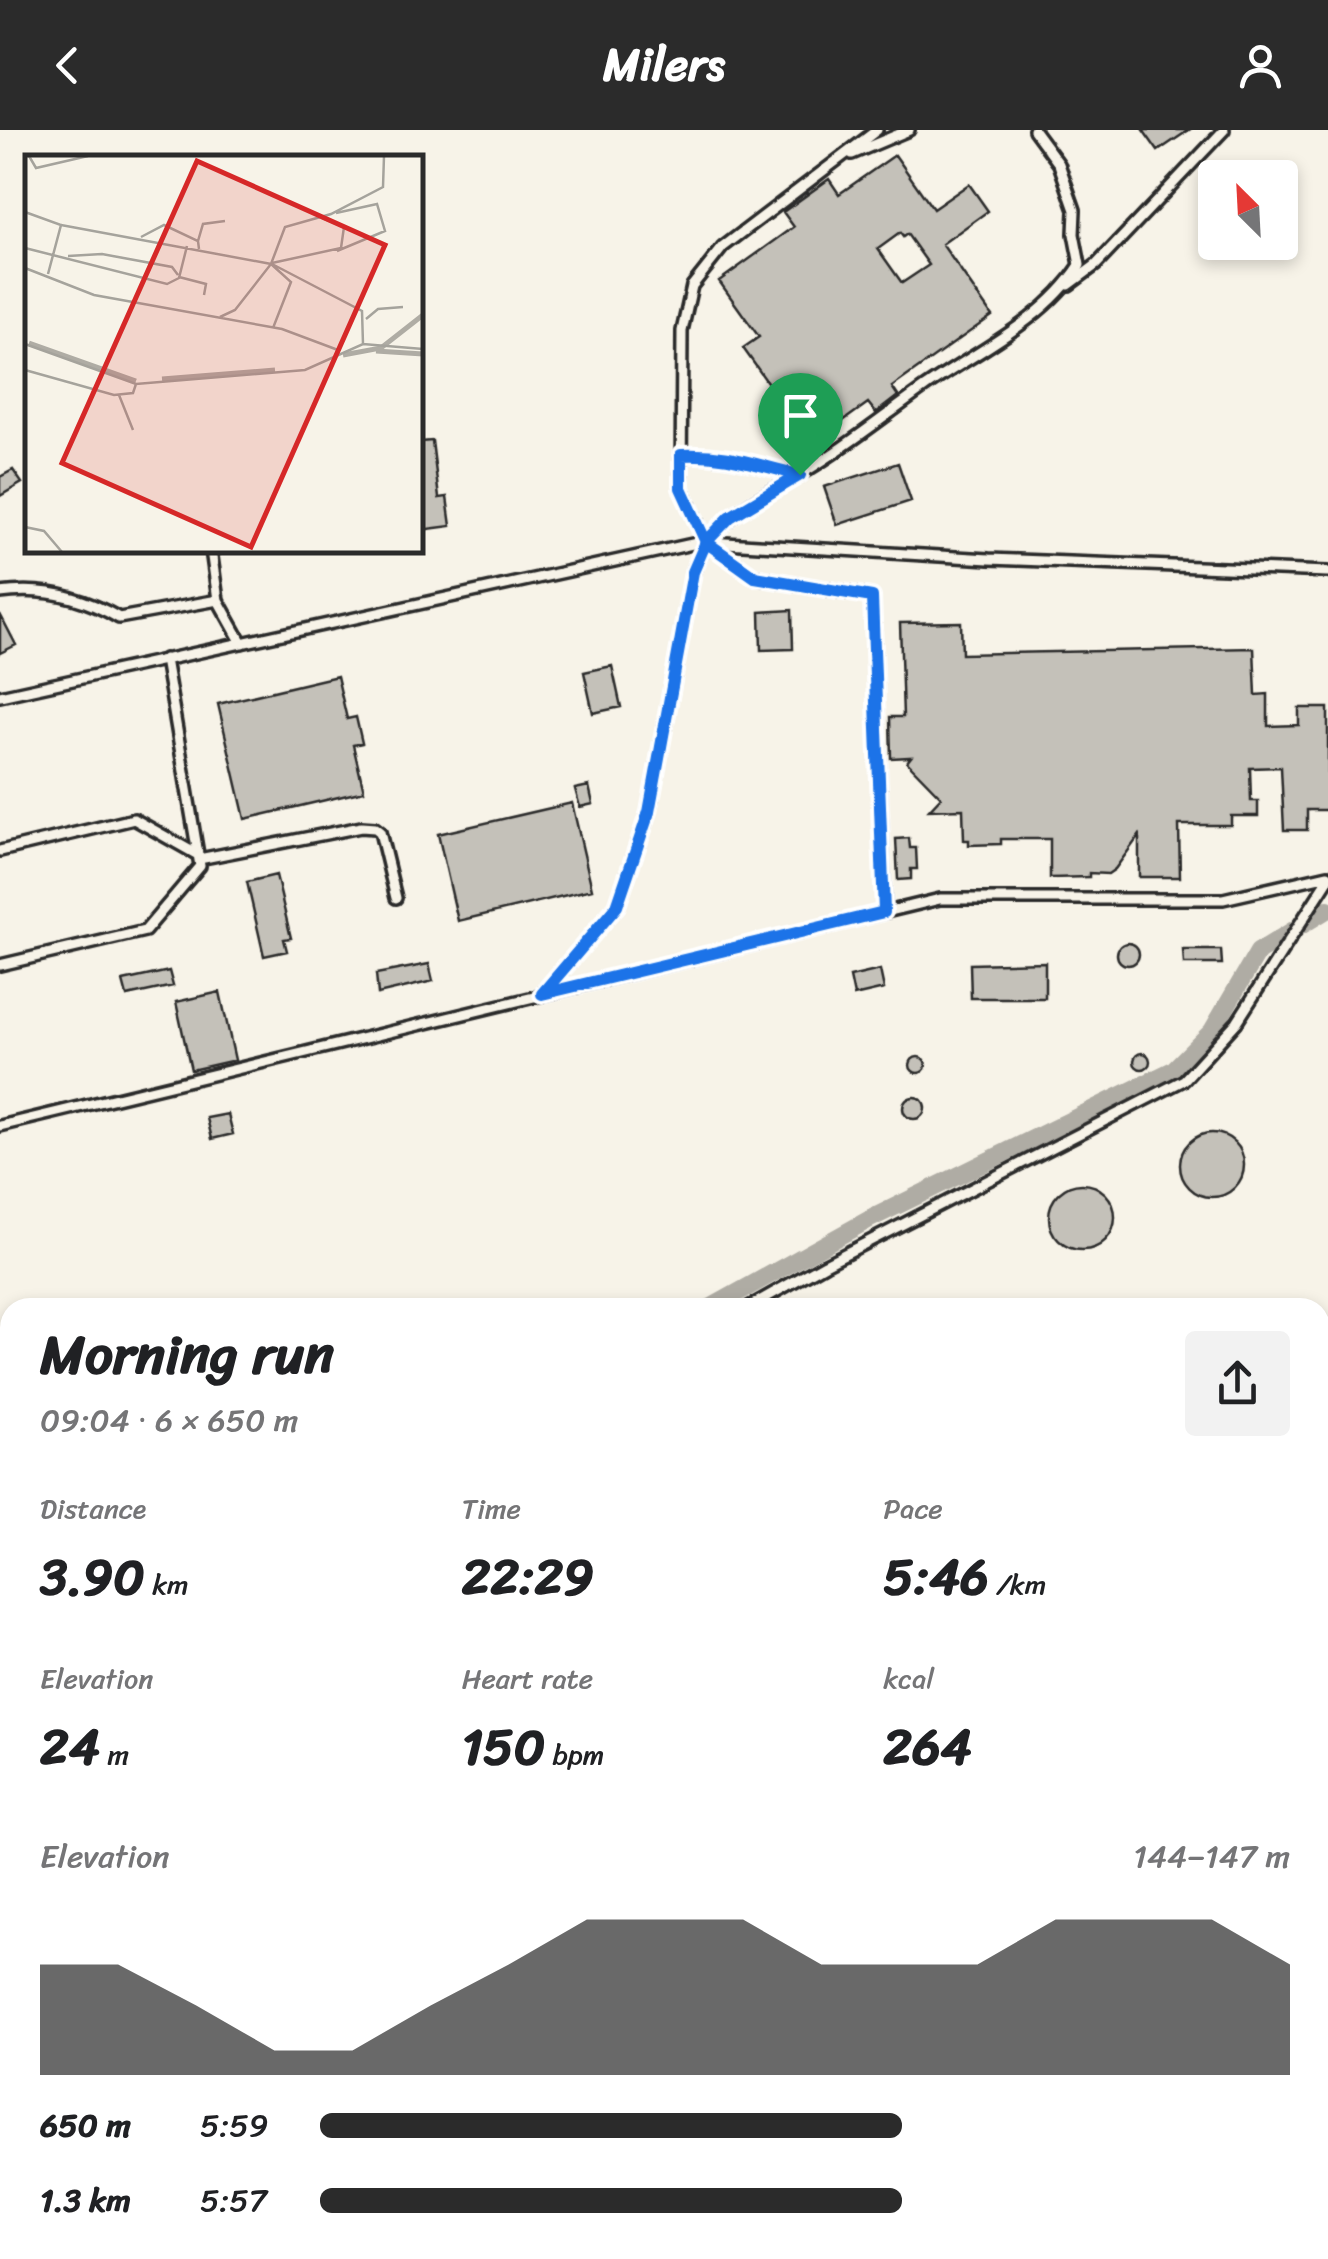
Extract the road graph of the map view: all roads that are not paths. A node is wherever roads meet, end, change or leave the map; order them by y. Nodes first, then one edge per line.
1 (877, 130) edge
2 (909, 130) edge
3 (1034, 130) edge
4 (1224, 130) edge
5 (836, 161) junction
6 (1063, 290) junction
7 (681, 455) junction
8 (800, 475) junction
9 (706, 542) junction
10 (211, 552) edge
11 (1328, 572) edge
12 (0, 593) edge
13 (218, 600) junction
14 (242, 643) junction
15 (165, 659) junction
16 (0, 696) edge
17 (0, 851) edge
18 (199, 857) junction
19 (1328, 877) edge
20 (396, 898) dead end
21 (884, 912) junction
22 (0, 965) edge
23 (542, 994) junction
24 (0, 1126) edge
25 (765, 1298) edge

1 - 5 lane
2 - 5 lane
3 - 6 lane
4 - 6 lane
5 - 7 lane
6 - 8 lane
7 - 8 lane
7 - 9 lane
8 - 9 lane
9 - 11 lane
9 - 14 lane
9 - 21 lane
9 - 23 lane
10 - 13 lane
12 - 13 lane
13 - 14 lane
14 - 15 lane
15 - 16 lane
15 - 18 lane
17 - 18 lane
18 - 20 lane
18 - 22 lane
19 - 21 lane
19 - 25 lane
21 - 23 lane
23 - 24 lane

